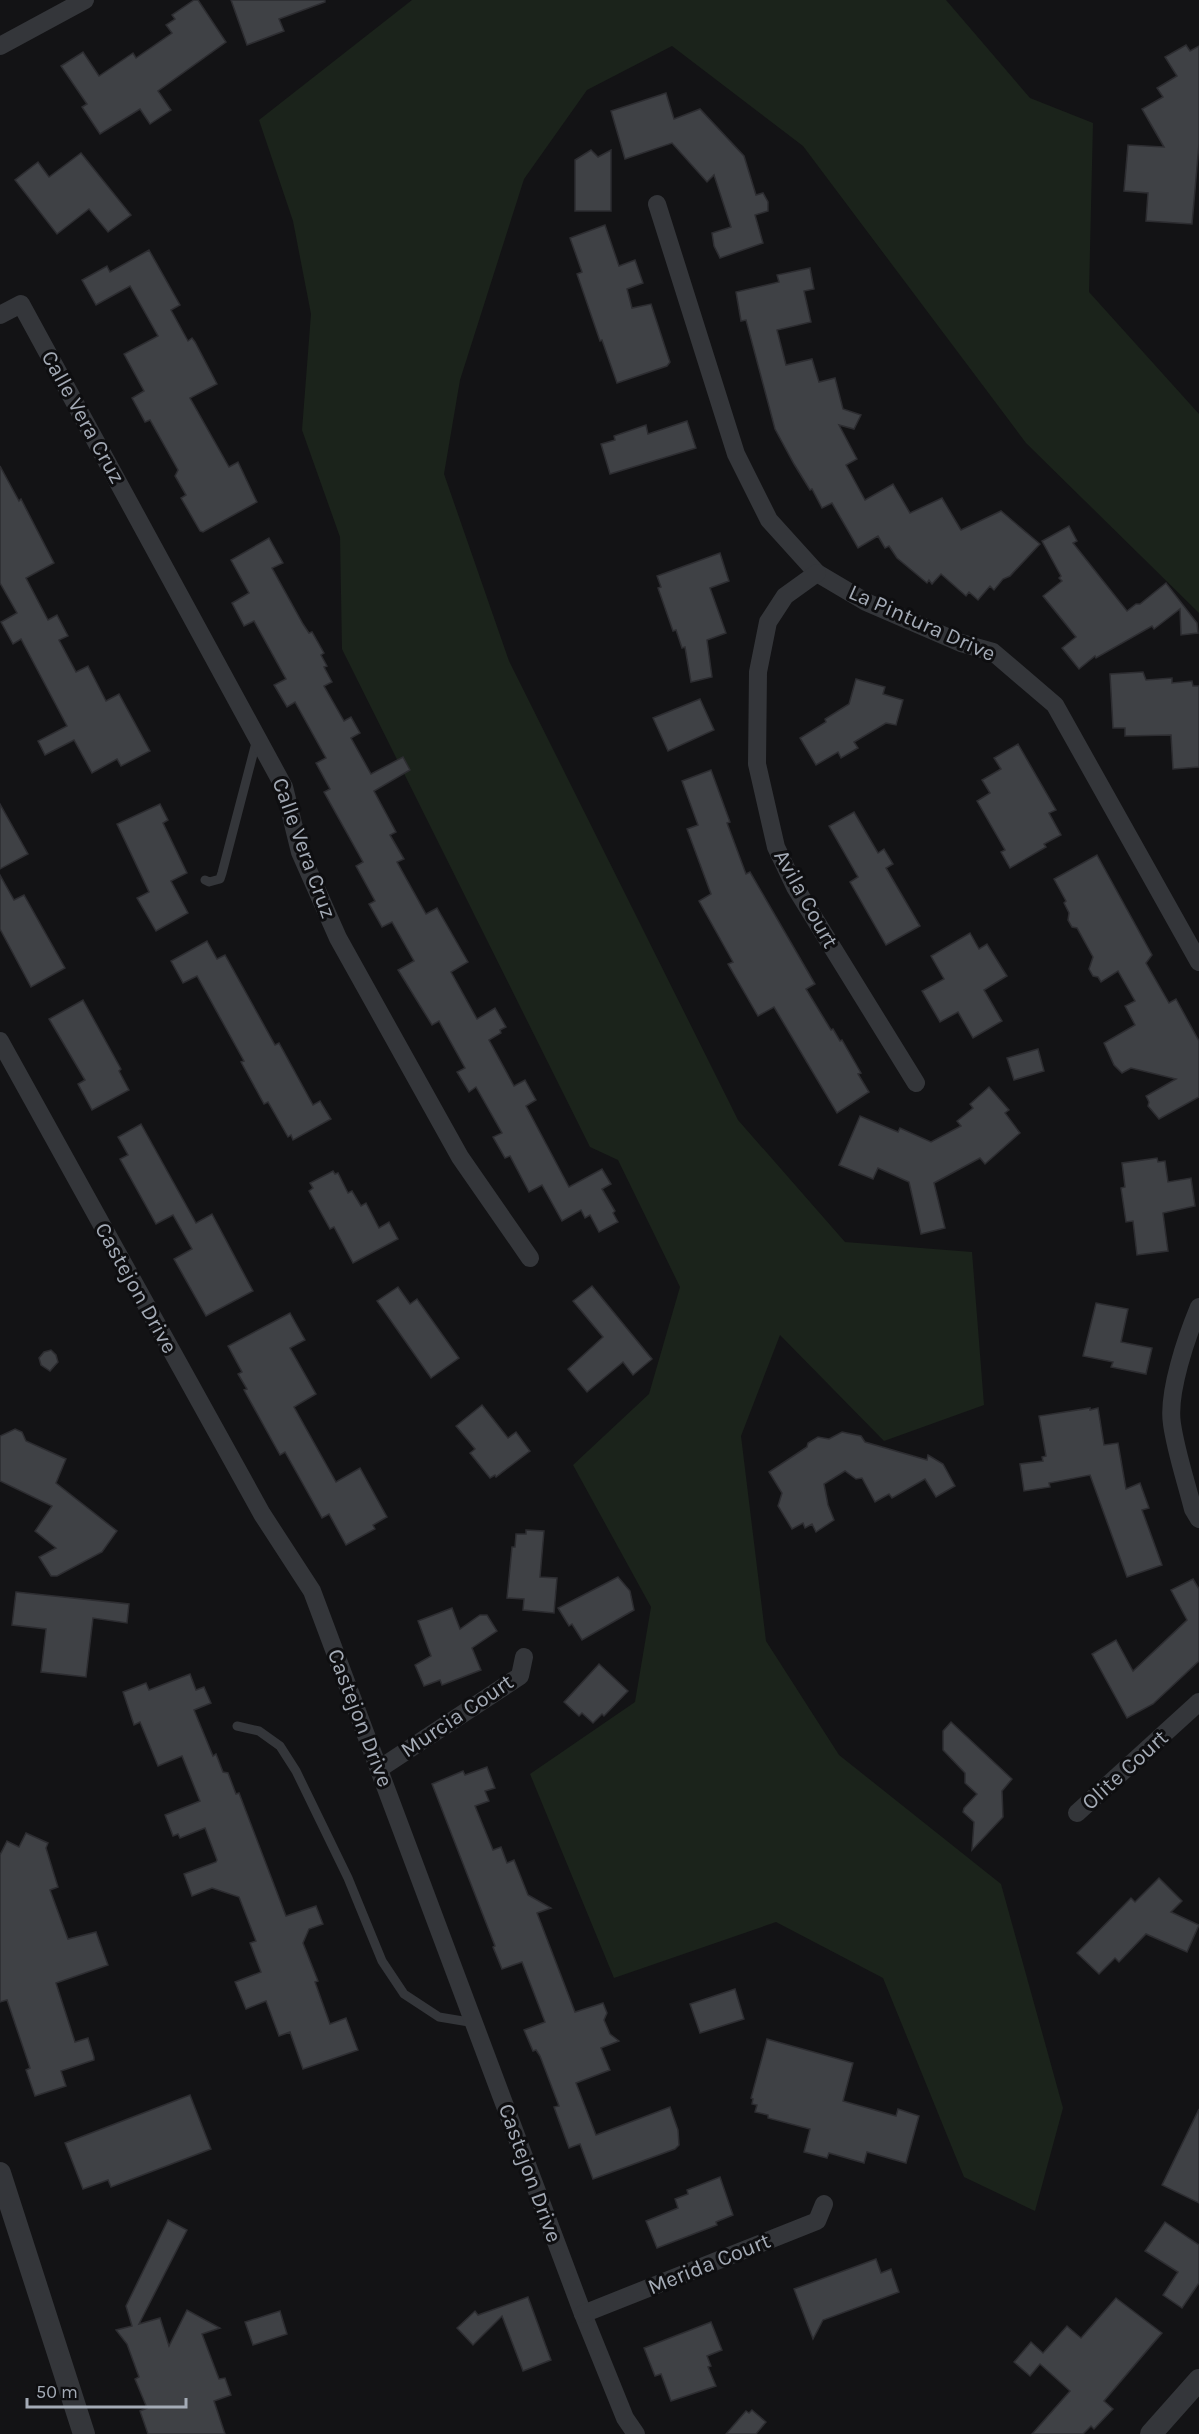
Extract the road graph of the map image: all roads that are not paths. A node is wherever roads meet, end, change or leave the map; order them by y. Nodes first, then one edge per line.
1 (85, 0) edge
2 (0, 46) edge
3 (657, 204) dead end
4 (0, 315) edge
5 (817, 573) junction
6 (257, 737) junction
7 (205, 880) dead end
8 (1199, 962) edge
9 (0, 1041) edge
10 (916, 1083) dead end
11 (530, 1258) dead end
12 (1199, 1307) edge
13 (1199, 1519) edge
14 (524, 1657) dead end
15 (1199, 1702) edge
16 (237, 1726) dead end
17 (379, 1769) junction
18 (1077, 1814) dead end
19 (475, 2023) junction
20 (0, 2173) edge
21 (824, 2204) dead end
22 (583, 2314) junction
23 (1199, 2380) edge
24 (84, 2434) edge
25 (636, 2434) edge
26 (1151, 2434) edge

1 - 2 street
3 - 5 street, La Pintura Drive
4 - 6 street, Calle Vera Cruz
5 - 8 street, La Pintura Drive
5 - 10 street, Avila Court
6 - 7 lane
6 - 11 street, Calle Vera Cruz
9 - 17 street, Castejon Drive
12 - 13 street
14 - 17 street, Murcia Court
15 - 18 street, Olite Court
16 - 19 lane
17 - 19 street, Castejon Drive
19 - 22 street, Castejon Drive
20 - 24 street
21 - 22 street, Merida Court
22 - 25 street, Castejon Drive
23 - 26 street

